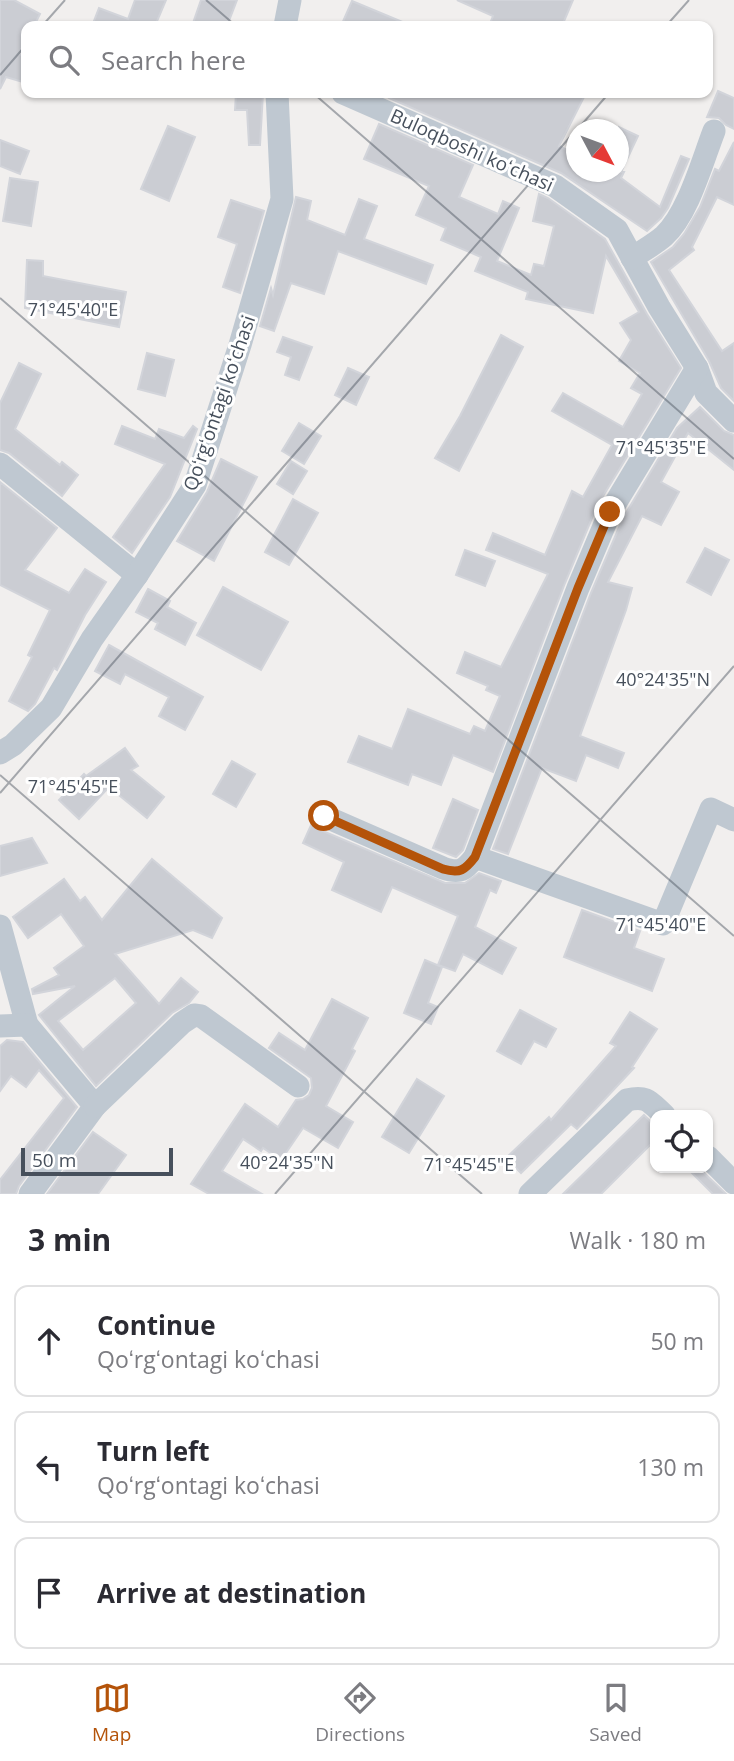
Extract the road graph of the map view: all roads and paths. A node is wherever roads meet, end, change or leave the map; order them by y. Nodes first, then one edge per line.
1 (290, 0) edge
2 (286, 21) edge
3 (277, 98) edge
4 (354, 98) edge
5 (714, 131) dead end
6 (632, 258) junction
7 (697, 368) junction
8 (734, 421) edge
9 (0, 464) edge
10 (137, 575) junction
11 (4, 745) edge
12 (324, 816) dead end
13 (734, 820) edge
14 (475, 857) junction
15 (0, 926) edge
16 (27, 1025) junction
17 (0, 1026) edge
18 (298, 1086) dead end
19 (95, 1106) junction
20 (659, 1110) edge
21 (713, 1162) edge
22 (734, 1183) edge
23 (30, 1194) edge
24 (530, 1194) edge

1 - 2 street
3 - 10 street, Qoʻrgʻontagi koʻchasi
4 - 6 street, Buloqboshi koʻchasi
5 - 6 street
6 - 7 street, Buloqboshi koʻchasi
7 - 8 street, Buloqboshi koʻchasi
7 - 14 street
9 - 10 street
10 - 11 street, Qoʻrgʻontagi koʻchasi
12 - 14 street
13 - 14 street
15 - 16 street
16 - 17 street
16 - 19 street
18 - 19 street
19 - 23 street
20 - 24 street
21 - 22 street

